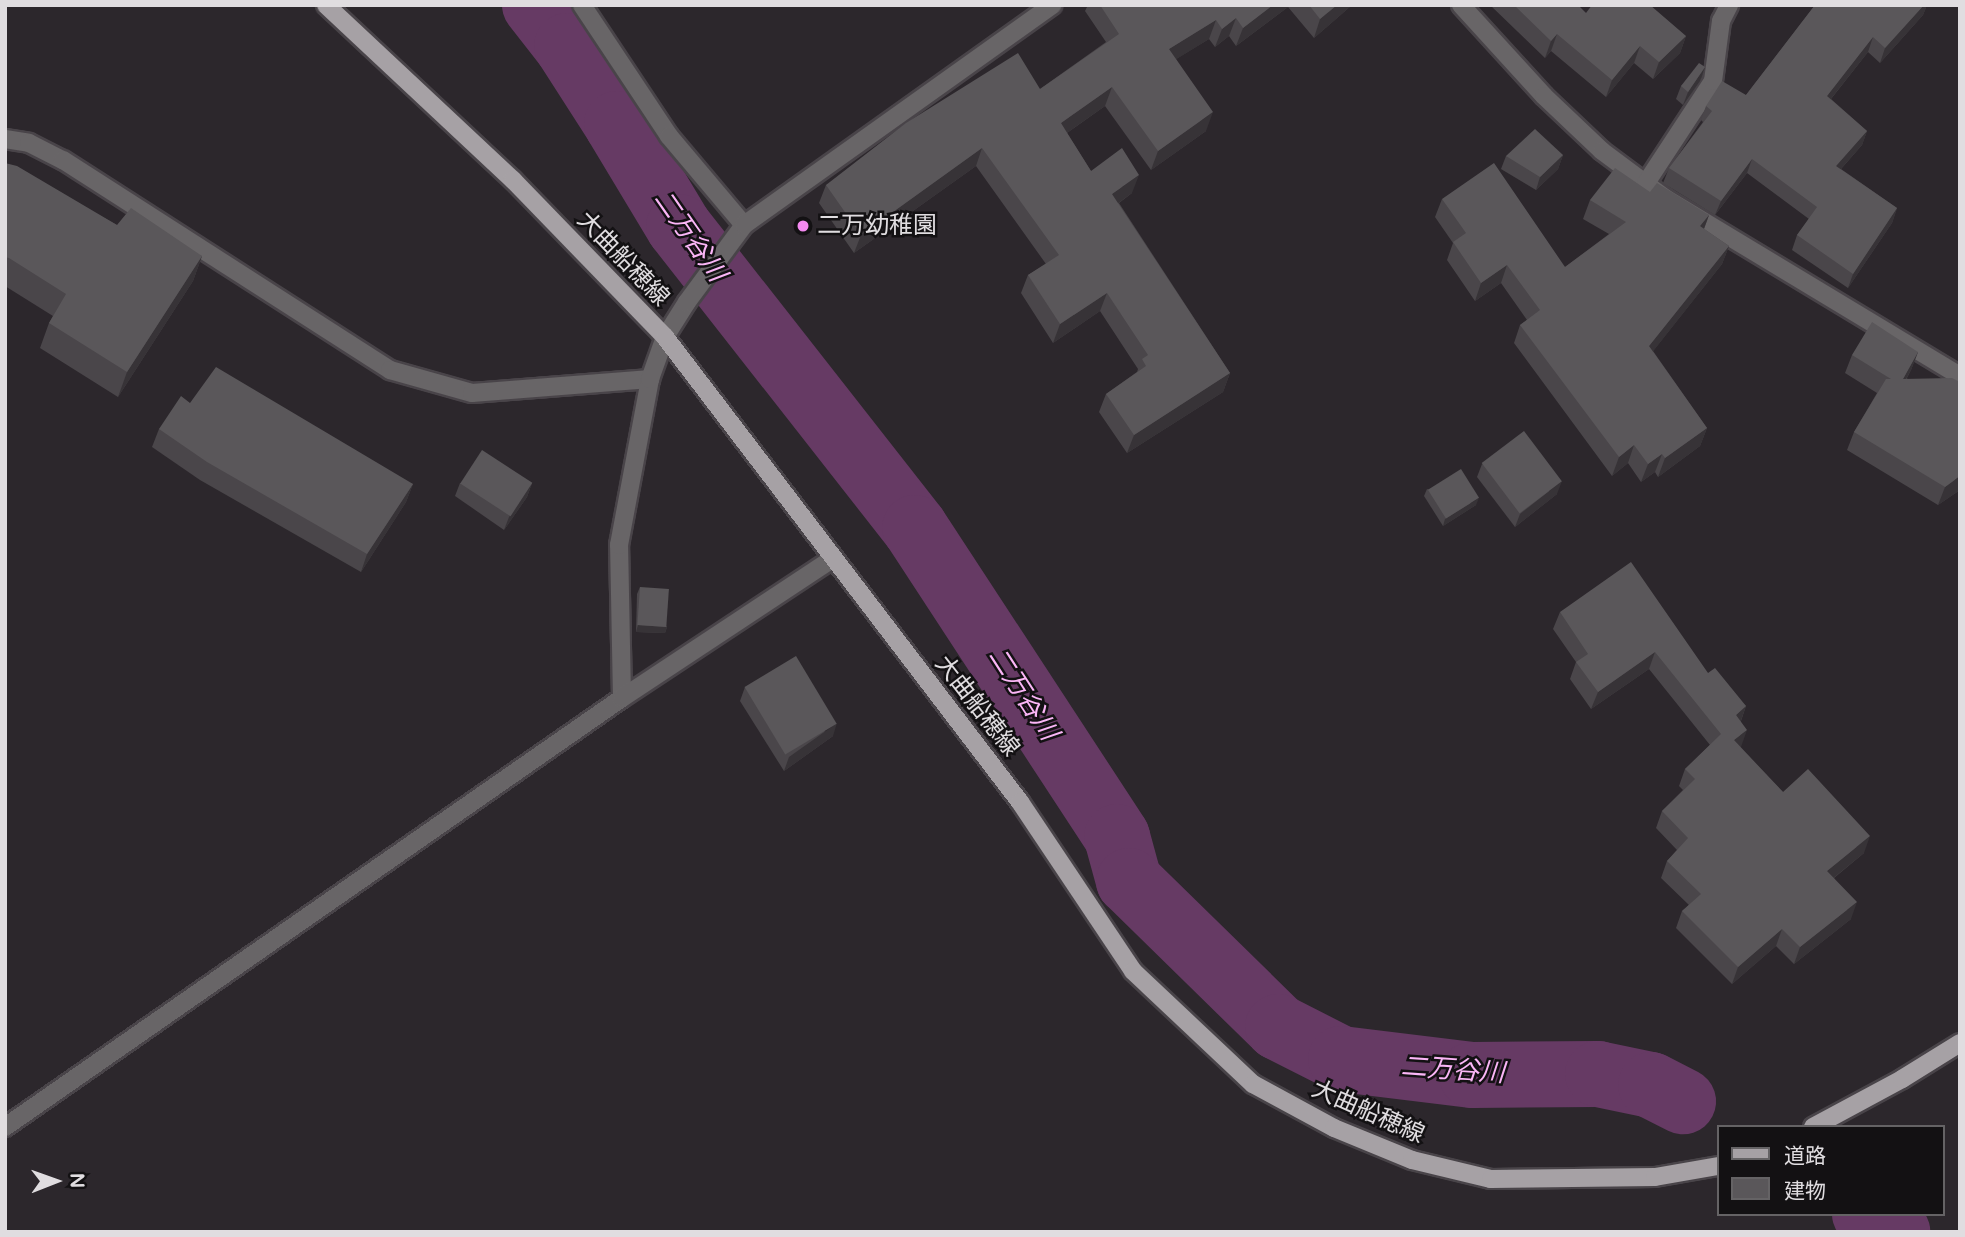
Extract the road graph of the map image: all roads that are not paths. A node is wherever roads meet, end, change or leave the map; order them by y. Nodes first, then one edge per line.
1 (326, 5) edge
2 (582, 5) edge
3 (1052, 5) edge
4 (1461, 5) edge
5 (1729, 5) edge
6 (5, 139) edge
7 (1646, 183) junction
8 (744, 225) junction
9 (665, 337) junction
10 (1960, 376) edge
11 (650, 379) junction
12 (832, 559) junction
13 (622, 698) junction
14 (1960, 1042) edge
15 (1817, 1125) edge
16 (5, 1127) edge
17 (1716, 1166) edge

1 - 9 main road, 大曲船穂線
2 - 8 street
3 - 8 street
4 - 7 street
5 - 7 street
6 - 11 street
7 - 10 street
8 - 9 street
9 - 11 street
9 - 12 main road, 大曲船穂線
11 - 13 street
12 - 13 street
12 - 17 main road, 大曲船穂線
13 - 16 street
14 - 15 main road

